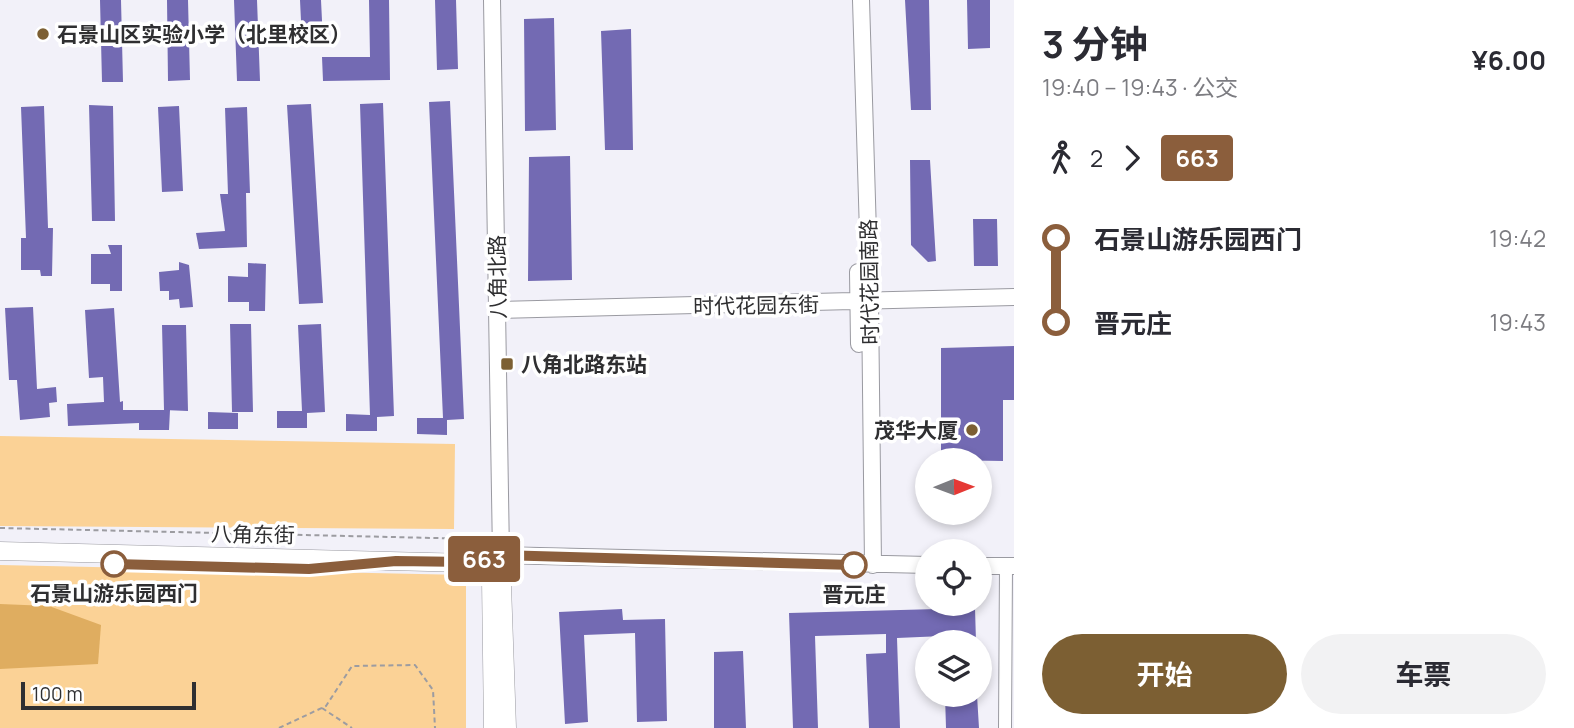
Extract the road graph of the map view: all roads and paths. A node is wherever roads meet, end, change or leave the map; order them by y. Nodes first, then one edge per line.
1 (492, 0) edge
2 (854, 0) edge
3 (861, 0) edge
4 (1014, 297) edge
5 (864, 301) junction
6 (497, 310) junction
7 (0, 528) edge
8 (0, 540) edge
9 (0, 551) edge
10 (501, 555) junction
11 (0, 561) edge
12 (396, 561) junction
13 (868, 565) junction
14 (915, 565) edge
15 (992, 566) edge
16 (1010, 566) edge
17 (321, 708) junction
18 (279, 728) edge
19 (352, 728) edge
20 (435, 728) edge
21 (493, 728) edge
22 (507, 728) edge
23 (1005, 728) edge

1 - 6 street, 八角北路
2 - 5 street, 时代花园南路
3 - 5 street, 时代花园南路
4 - 5 street, 时代花园东街
5 - 6 street, 时代花园东街
5 - 13 street, 时代花园南路
6 - 10 street, 八角北路
7 - 10 path, 八角东街
8 - 10 main road, 八角东街
9 - 12 main road, 八角东街
10 - 12 main road, 八角东街
10 - 13 street, 八角东街
10 - 21 main road, 八角北路
10 - 22 main road, 八角北路
11 - 12 main road
13 - 14 street, 八角东街
15 - 16 street
16 - 23 street
17 - 18 path
17 - 19 path
17 - 20 path

